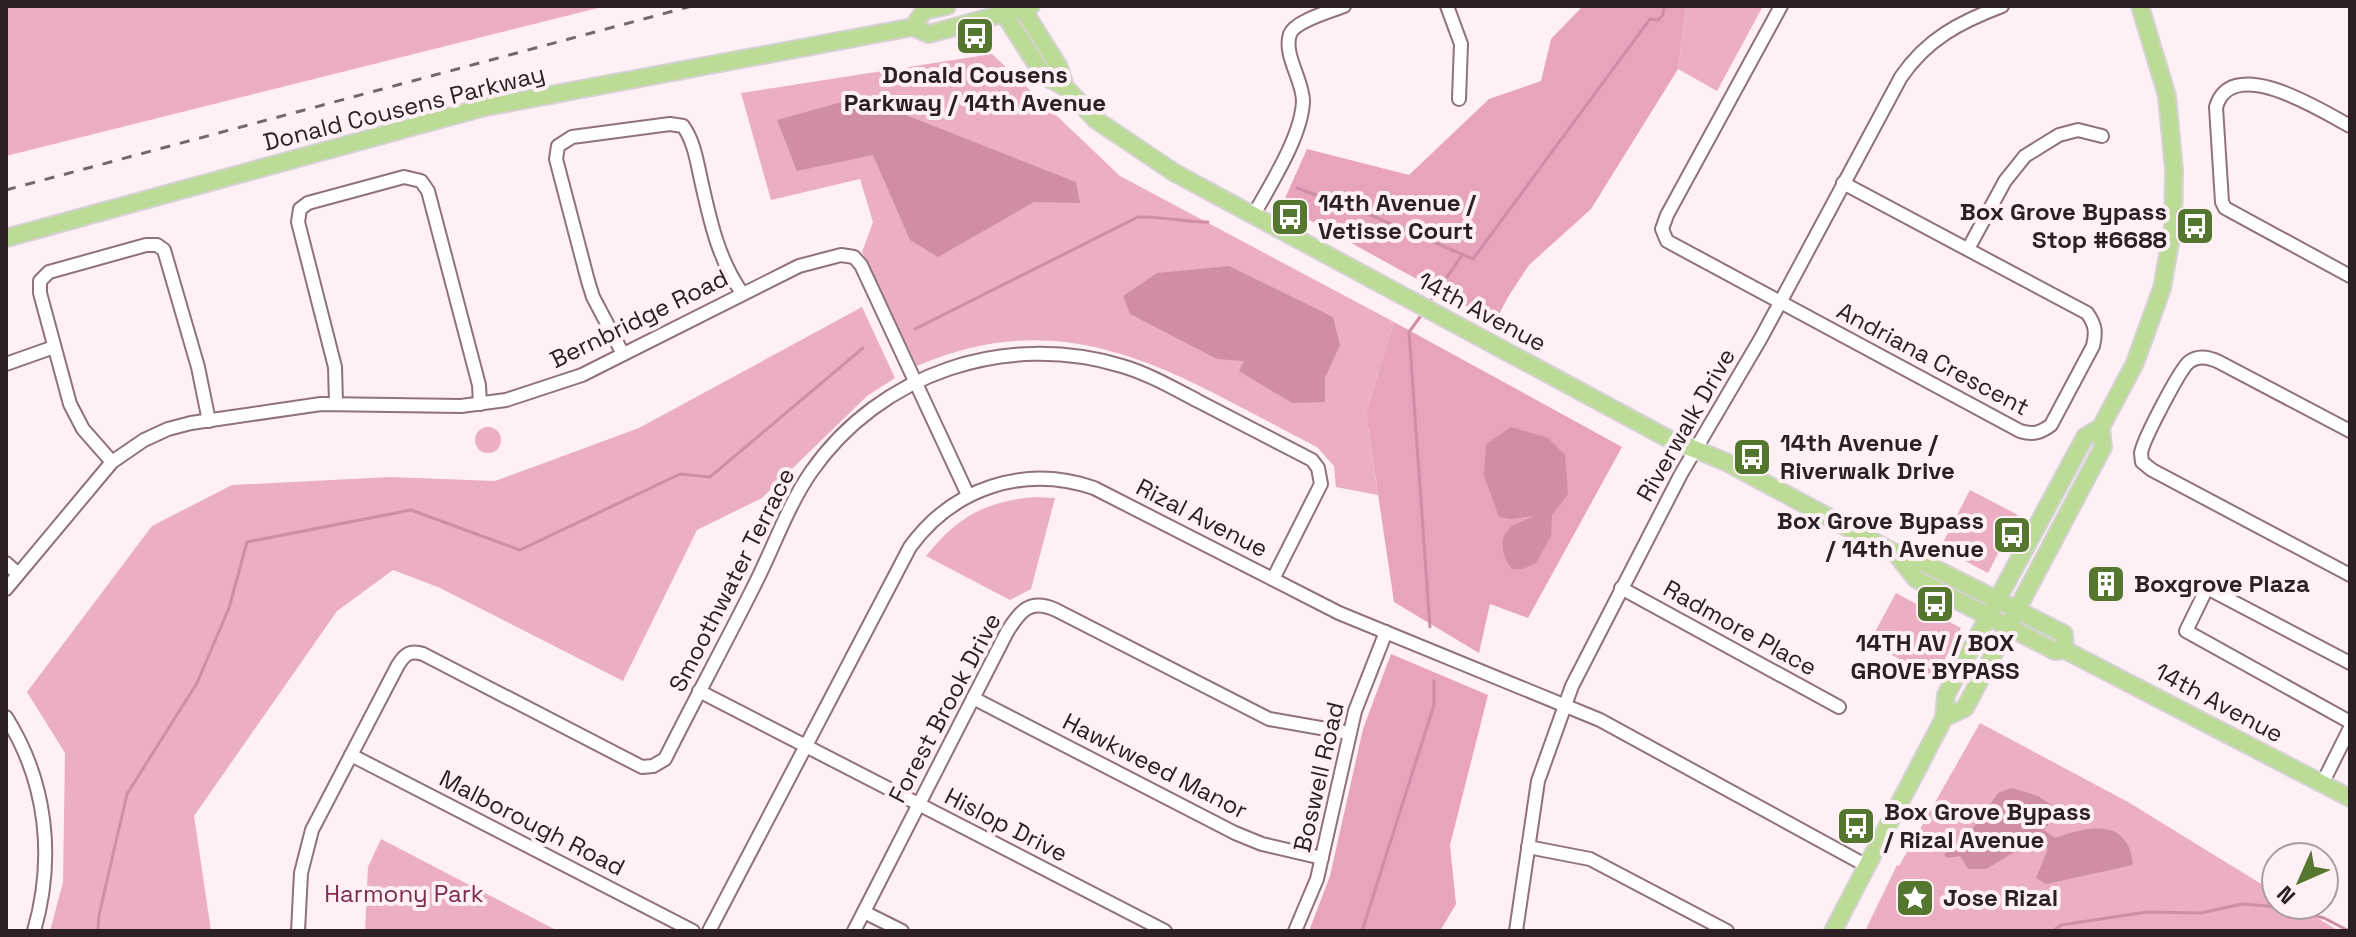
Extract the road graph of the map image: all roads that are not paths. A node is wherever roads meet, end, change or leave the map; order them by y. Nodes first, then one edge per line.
1 (947, 6) edge
2 (1344, 6) edge
3 (1447, 6) edge
4 (1781, 6) edge
5 (2002, 6) edge
6 (2140, 6) edge
7 (1025, 7) edge
8 (1002, 10) edge
9 (913, 27) junction
10 (1065, 87) junction
11 (1459, 99) dead end
12 (2350, 126) edge
13 (2102, 136) dead end
14 (1843, 183) junction
15 (1253, 216) junction
16 (6, 238) edge
17 (1968, 249) junction
18 (2350, 276) edge
19 (742, 293) junction
20 (1780, 303) junction
21 (54, 347) junction
22 (623, 354) junction
23 (6, 364) edge
24 (916, 382) junction
25 (336, 403) junction
26 (480, 404) junction
27 (209, 421) junction
28 (2101, 427) junction
29 (2350, 431) edge
30 (1696, 450) junction
31 (112, 462) junction
32 (968, 495) junction
33 (1895, 553) junction
34 (6, 563) edge
35 (18, 574) junction
36 (2350, 575) edge
37 (1273, 579) junction
38 (1621, 588) junction
39 (6, 589) edge
40 (1997, 600) junction
41 (2017, 610) junction
42 (1988, 617) junction
43 (2008, 627) junction
44 (1386, 632) junction
45 (2065, 650) junction
46 (2350, 663) edge
47 (699, 691) junction
48 (973, 698) junction
49 (1565, 705) junction
50 (1839, 707) dead end
51 (6, 717) edge
52 (1944, 718) junction
53 (2350, 725) edge
54 (1349, 733) junction
55 (806, 746) junction
56 (351, 755) junction
57 (2322, 784) junction
58 (2350, 798) edge
59 (918, 805) junction
60 (1528, 847) junction
61 (1322, 858) junction
62 (1867, 866) junction
63 (864, 912) junction
64 (34, 931) edge
65 (298, 931) edge
66 (693, 931) edge
67 (709, 931) edge
68 (854, 931) edge
69 (902, 931) edge
70 (1165, 931) edge
71 (1295, 931) edge
72 (1516, 931) edge
73 (1727, 931) edge
74 (1833, 931) edge

1 - 9 main road, Donald Cousens Parkway
2 - 15 street
3 - 11 street
4 - 20 street
5 - 14 street, Riverwalk Drive
6 - 28 main road
7 - 8 main road, Donald Cousens Parkway
7 - 10 main road, 14th Avenue
8 - 9 main road, Donald Cousens Parkway
8 - 10 main road, 14th Avenue
9 - 16 main road, Donald Cousens Parkway
10 - 15 main road, 14th Avenue
12 - 18 street
13 - 17 street
14 - 17 street, Andriana Crescent
14 - 20 street, Riverwalk Drive
15 - 30 main road, 14th Avenue
17 - 20 street, Andriana Crescent
19 - 22 street, Bernbridge Road
19 - 22 street
19 - 24 street, Bernbridge Road
20 - 30 street, Riverwalk Drive
21 - 23 street
21 - 27 street
21 - 31 street
22 - 26 street, Bernbridge Road
24 - 32 street, Bernbridge Road
24 - 37 street, Smoothwater Terrace
24 - 47 street, Smoothwater Terrace
25 - 26 street, Bernbridge Road
25 - 26 street
25 - 27 street, Bernbridge Road
27 - 31 street, Bernbridge Road
28 - 40 main road
28 - 41 main road
29 - 36 street
30 - 33 main road, 14th Avenue
30 - 38 street, Riverwalk Drive
31 - 35 street, Bernbridge Road
32 - 37 street, Rizal Avenue
32 - 55 street, Rizal Avenue
33 - 40 main road, 14th Avenue
33 - 42 main road, 14th Avenue
34 - 35 street
35 - 39 street, Bernbridge Road
37 - 44 street, Rizal Avenue
38 - 49 street, Riverwalk Drive
38 - 50 street, Radmore Place
40 - 41 main road, 14th Avenue
40 - 42 main road
41 - 43 main road
41 - 45 main road, 14th Avenue
42 - 43 main road, 14th Avenue
42 - 52 main road
43 - 45 main road, 14th Avenue
43 - 52 main road
44 - 49 street, Rizal Avenue
44 - 54 street, Boswell Road
45 - 57 main road, 14th Avenue
46 - 53 street
47 - 55 street, Hislop Drive
47 - 56 street, Smoothwater Terrace
48 - 54 street, Forest Brook Drive
48 - 59 street, Forest Brook Drive
48 - 61 street, Hawkweed Manor
49 - 60 street, Riverwalk Drive
49 - 62 street, Rizal Avenue
51 - 64 street
52 - 62 main road
53 - 57 street
54 - 61 street, Boswell Road
55 - 59 street, Hislop Drive
55 - 67 street, Rizal Avenue
56 - 65 street, Smoothwater Terrace
56 - 66 street, Malborough Road
57 - 58 main road, 14th Avenue
59 - 63 street, Forest Brook Drive
59 - 70 street, Hislop Drive
60 - 72 street, Riverwalk Drive
60 - 73 street
61 - 71 street, Boswell Road
62 - 74 main road
63 - 68 street, Forest Brook Drive
63 - 69 street

